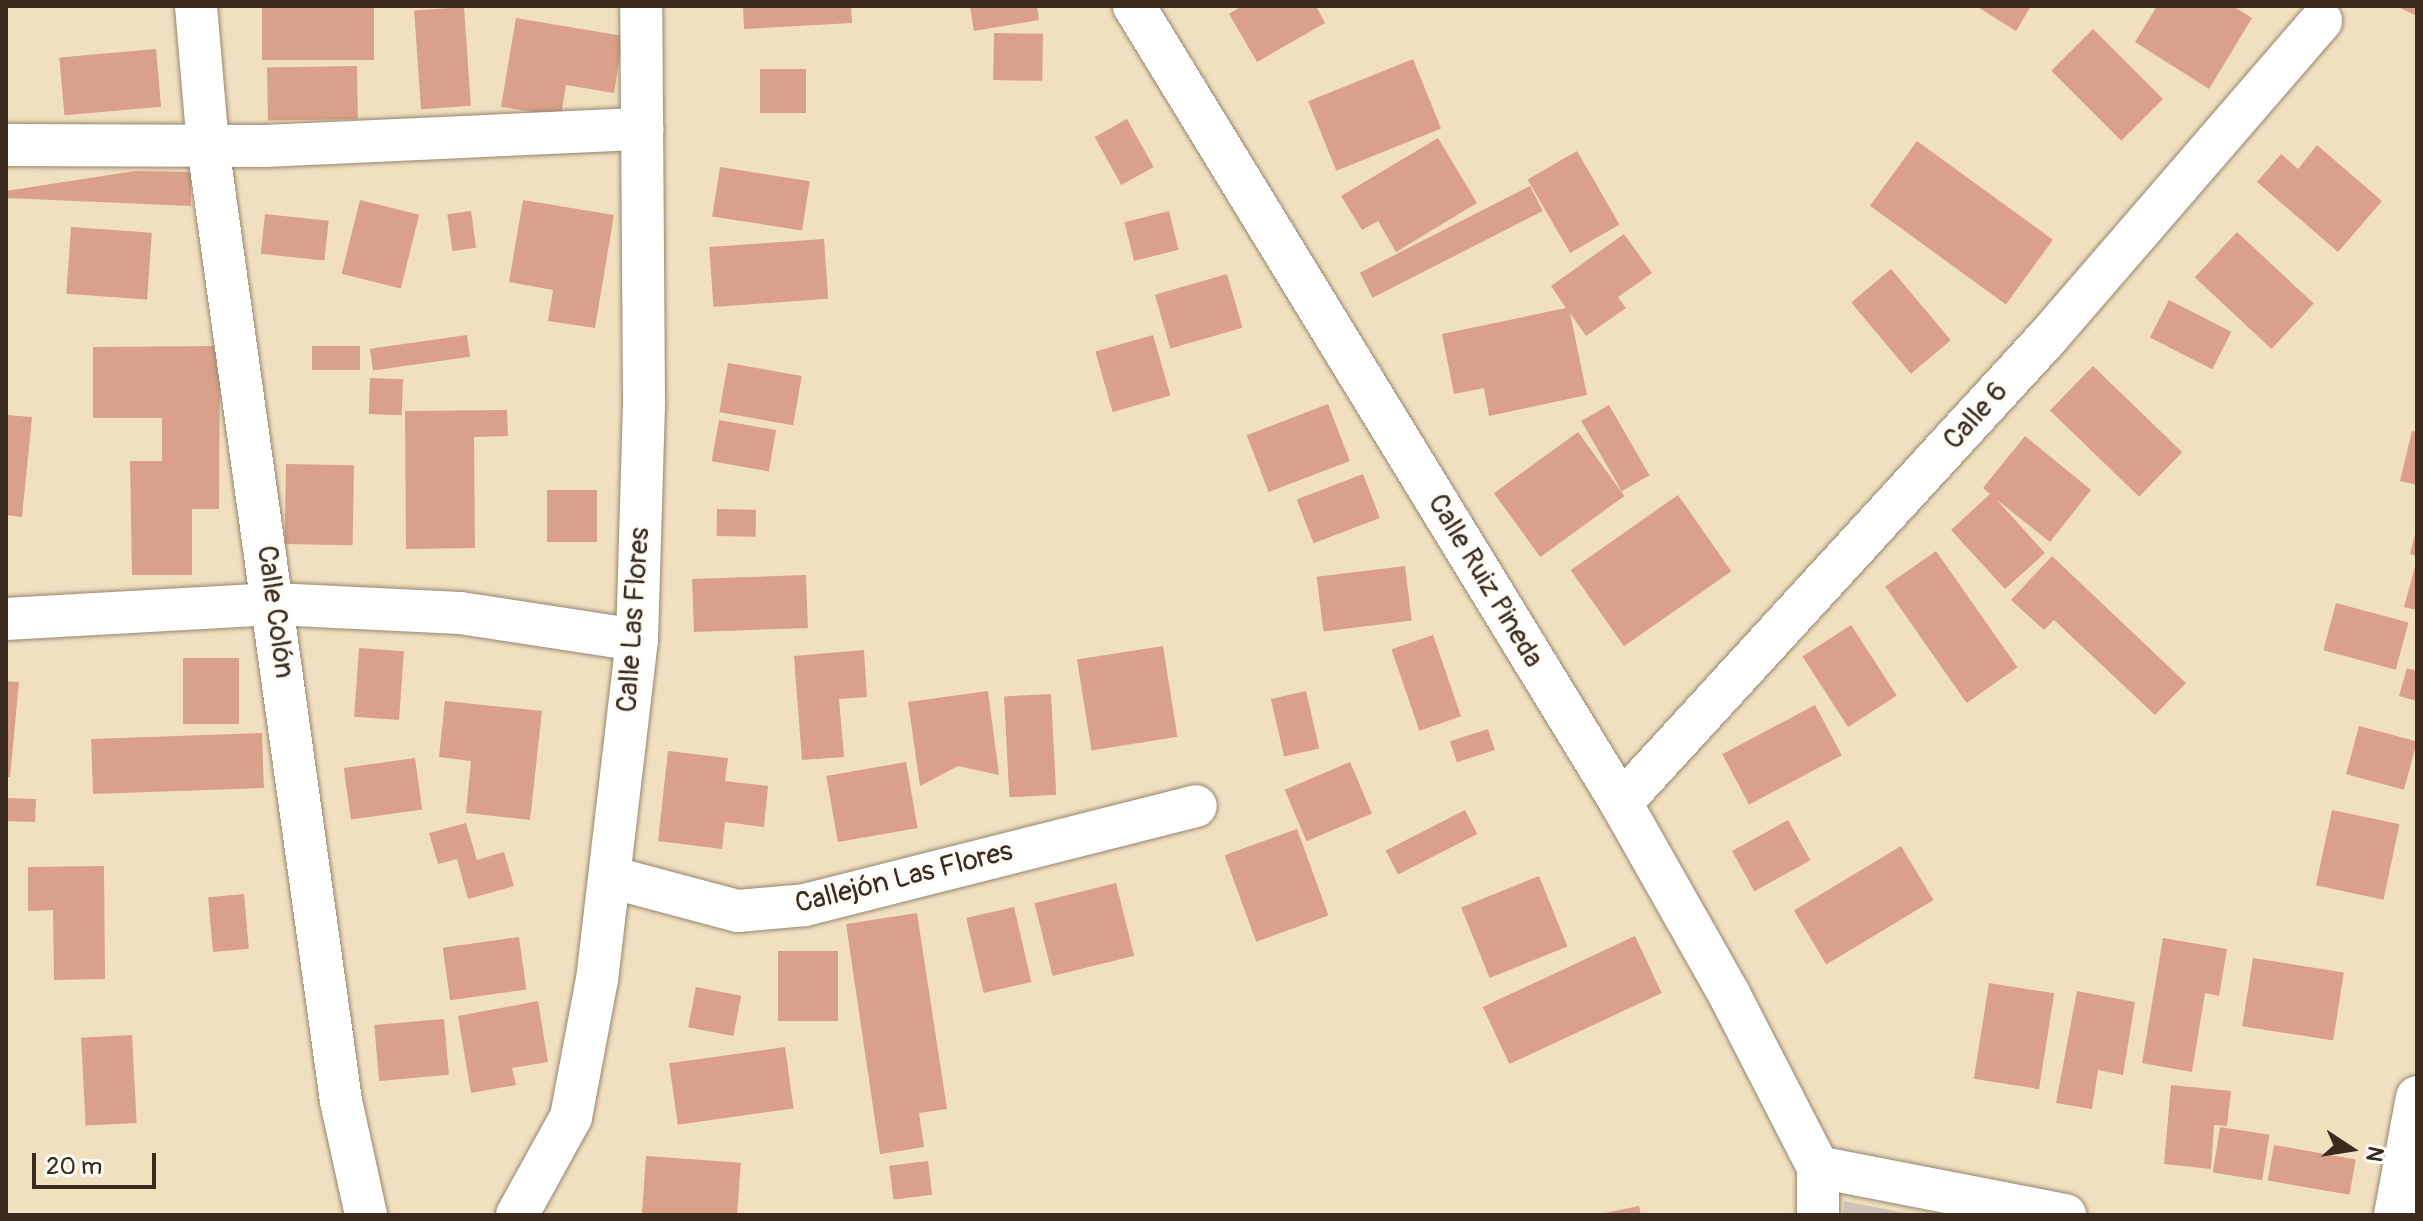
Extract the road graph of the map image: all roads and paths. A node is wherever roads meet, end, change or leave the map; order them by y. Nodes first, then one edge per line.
1 (196, 6) edge
2 (641, 6) edge
3 (1134, 6) edge
4 (2321, 11) edge
5 (643, 129) junction
6 (6, 145) edge
7 (208, 146) junction
8 (274, 604) junction
9 (6, 619) edge
10 (637, 640) junction
11 (1621, 803) junction
12 (1196, 806) dead end
13 (610, 877) junction
14 (2417, 1097) edge
15 (1818, 1167) junction
16 (366, 1215) edge
17 (517, 1215) edge
18 (1818, 1215) edge
19 (2065, 1215) edge
20 (2395, 1215) edge

1 - 7 street, Calle Colón
2 - 5 street, Calle Las Flores
3 - 11 street, Calle Ruiz Pineda
4 - 11 street, Calle 6
5 - 7 street
5 - 10 street, Calle Las Flores
6 - 7 street
7 - 8 street, Calle Colón
8 - 9 street
8 - 10 street
8 - 16 street, Calle Colón
10 - 13 street, Calle Las Flores
11 - 15 street, Calle Ruiz Pineda
12 - 13 street, Callejón Las Flores
13 - 17 street, Calle Las Flores
14 - 20 street
15 - 18 street
15 - 19 street

